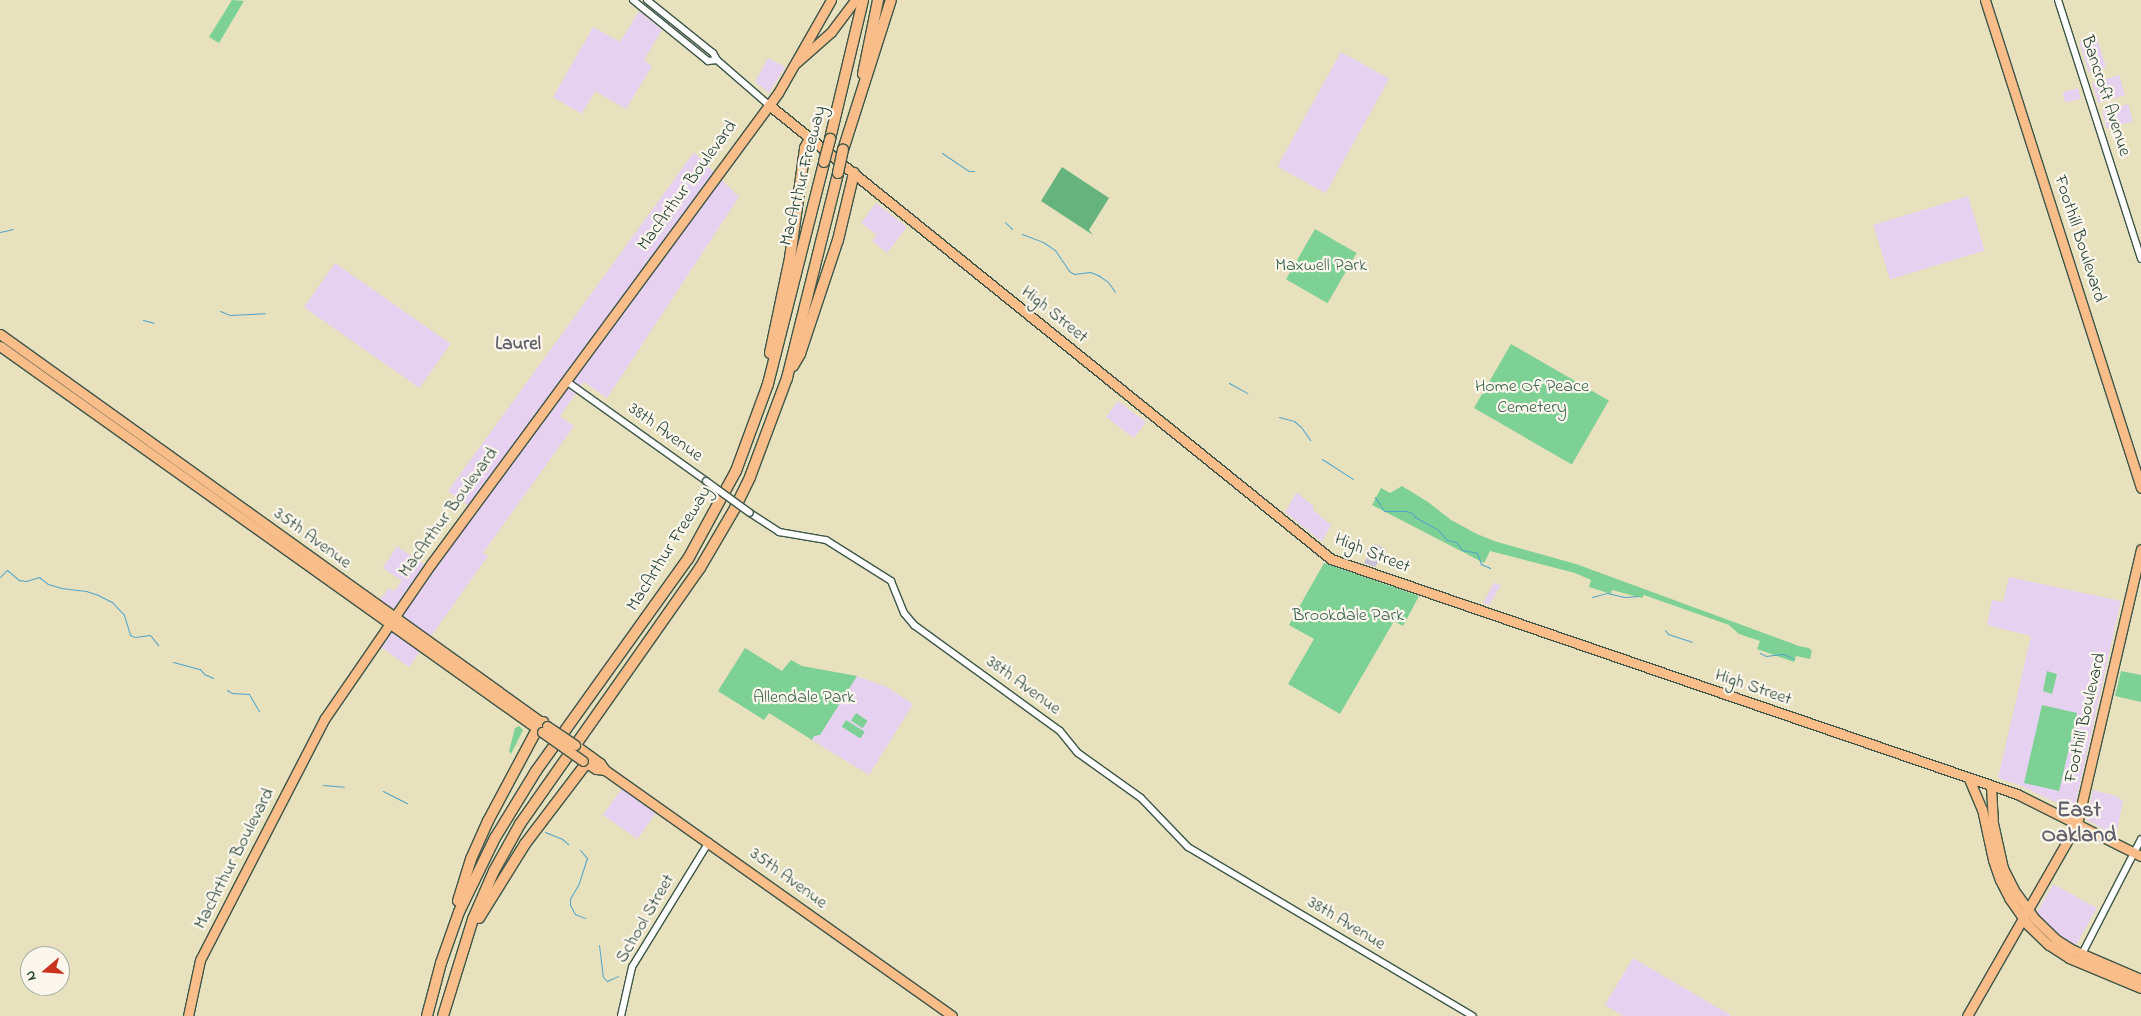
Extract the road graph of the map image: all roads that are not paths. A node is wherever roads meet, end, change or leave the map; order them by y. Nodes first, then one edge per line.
1 (633, 0) edge
2 (647, 0) edge
3 (831, 0) edge
4 (863, 0) edge
5 (878, 0) edge
6 (891, 0) edge
7 (1985, 0) edge
8 (2058, 0) edge
9 (854, 1) edge
10 (817, 24) junction
11 (837, 24) junction
12 (717, 60) junction
13 (796, 64) junction
14 (769, 105) junction
15 (810, 139) junction
16 (844, 150) junction
17 (854, 173) junction
18 (2141, 259) edge
19 (0, 334) edge
20 (0, 346) edge
21 (786, 378) junction
22 (566, 381) junction
23 (759, 413) junction
24 (2141, 488) edge
25 (2141, 549) edge
26 (391, 620) junction
27 (542, 727) junction
28 (587, 759) junction
29 (1969, 779) junction
30 (1991, 786) junction
31 (2078, 824) junction
32 (1986, 825) junction
33 (2141, 839) edge
34 (709, 842) junction
35 (2138, 854) edge
36 (2028, 910) junction
37 (2023, 919) junction
38 (450, 936) junction
39 (464, 942) junction
40 (2082, 954) junction
41 (2091, 968) junction
42 (2141, 979) edge
43 (2141, 988) edge
44 (188, 1016) edge
45 (426, 1016) edge
46 (445, 1016) edge
47 (621, 1016) edge
48 (952, 1016) edge
49 (1473, 1016) edge
50 (1967, 1016) edge

1 - 12 street, High Street
2 - 12 street, High Street
3 - 10 main road, MacArthur Boulevard
4 - 23 highway, MacArthur Freeway, bridge
5 - 16 highway, MacArthur Freeway
6 - 16 highway
7 - 24 main road, Foothill Boulevard
8 - 18 street, Bancroft Avenue
9 - 11 main road, MacArthur Boulevard
10 - 11 main road
10 - 13 main road, MacArthur Boulevard
11 - 13 main road, MacArthur Boulevard
12 - 14 street, High Street
13 - 14 main road, MacArthur Boulevard
14 - 15 main road, High Street
14 - 22 main road, MacArthur Boulevard
15 - 17 main road, High Street
15 - 23 highway
16 - 21 highway, MacArthur Freeway, bridge
17 - 21 highway
17 - 29 main road, High Street
19 - 26 main road, 35th Avenue
20 - 26 main road, 35th Avenue
21 - 39 highway, MacArthur Freeway
22 - 26 main road, MacArthur Boulevard
22 - 49 street, 38th Avenue, bridge
23 - 38 highway, MacArthur Freeway
25 - 31 main road, Foothill Boulevard
26 - 27 main road, 35th Avenue
26 - 44 main road, MacArthur Boulevard
27 - 28 main road, 35th Avenue, bridge
27 - 38 highway
28 - 34 main road, 35th Avenue
28 - 39 highway
29 - 30 main road, High Street
29 - 32 main road
30 - 31 main road, High Street
30 - 32 main road
30 - 36 main road
31 - 35 main road, High Street
31 - 36 main road, Foothill Boulevard
32 - 37 main road
33 - 35 street
34 - 47 street, School Street
34 - 48 main road, 35th Avenue
35 - 40 street
36 - 37 main road, Foothill Boulevard
36 - 40 main road
37 - 41 main road
37 - 50 main road, Foothill Boulevard
38 - 45 highway, MacArthur Freeway
39 - 46 highway, MacArthur Freeway
40 - 41 main road
40 - 42 main road
41 - 43 main road

